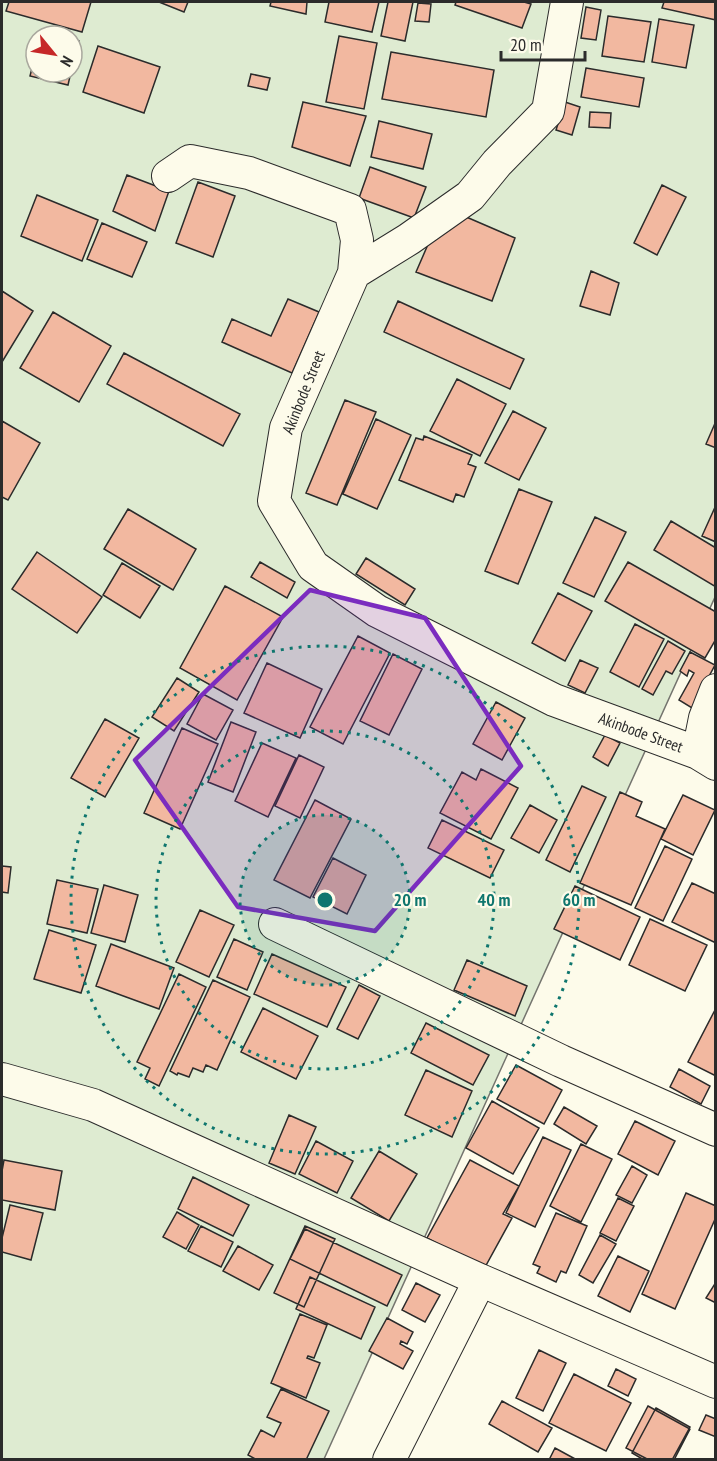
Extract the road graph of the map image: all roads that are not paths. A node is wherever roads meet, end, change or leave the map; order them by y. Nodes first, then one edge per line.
1 (567, 2) edge
2 (168, 176) dead end
3 (354, 273) junction
4 (716, 690) edge
5 (707, 758) edge
6 (275, 924) dead end
7 (2, 1079) edge
8 (716, 1130) edge
9 (480, 1280) junction
10 (716, 1382) edge
11 (389, 1460) edge

1 - 3 street
2 - 3 street, Akinbode Street
3 - 5 street, Akinbode Street
4 - 5 street
6 - 8 street
7 - 9 street
9 - 10 street
9 - 11 street

